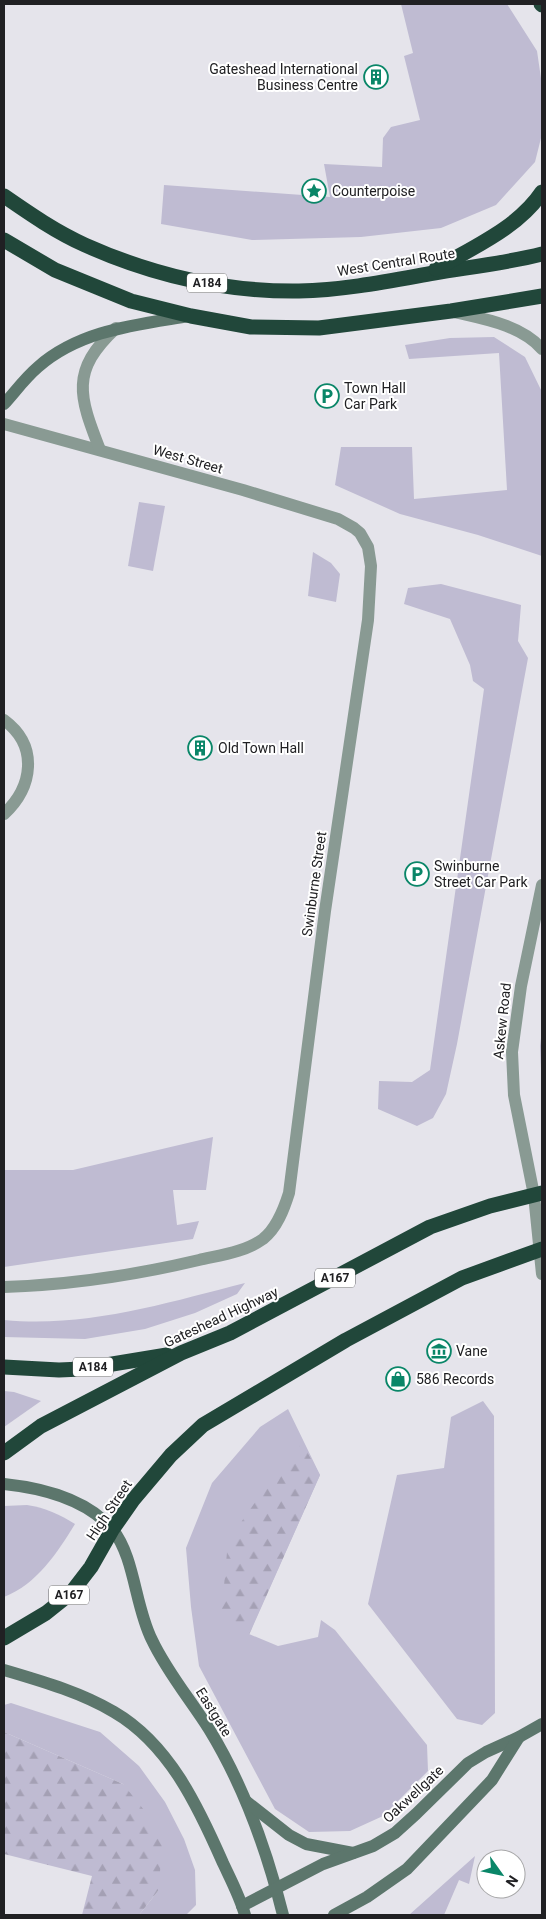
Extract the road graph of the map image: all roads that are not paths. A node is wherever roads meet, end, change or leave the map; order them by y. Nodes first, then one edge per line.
1 (542, 192) edge
2 (4, 196) edge
3 (4, 240) edge
4 (542, 254) edge
5 (429, 274) junction
6 (542, 296) edge
7 (451, 311) junction
8 (191, 316) junction
9 (116, 328) junction
10 (542, 349) edge
11 (4, 404) edge
12 (4, 424) edge
13 (100, 450) junction
14 (360, 533) joint
15 (4, 720) edge
16 (4, 814) edge
17 (542, 885) edge
18 (538, 1194) edge
19 (542, 1249) edge
20 (542, 1274) edge
21 (4, 1287) edge
22 (181, 1353) junction
23 (4, 1366) edge
24 (4, 1453) edge
25 (4, 1484) edge
26 (112, 1530) junction
27 (4, 1638) edge
28 (4, 1670) edge
29 (542, 1724) edge
30 (519, 1737) junction
31 (245, 1800) junction
32 (352, 1853) junction
33 (276, 1890) junction
34 (244, 1911) edge
35 (283, 1915) edge
36 (334, 1915) edge

1 - 5 highway
2 - 5 highway, West Central Route / A184
3 - 8 highway
4 - 5 highway, West Central Route / A184
6 - 7 highway
7 - 8 highway
7 - 10 street
8 - 9 street
9 - 11 street
9 - 13 street
12 - 13 street, West Street
13 - 14 street, West Street
14 - 21 street, Swinburne Street
15 - 16 street
17 - 18 street, Askew Road
18 - 19 street, Askew Road
18 - 22 highway, Gateshead Highway / A167
19 - 20 street, Askew Road
19 - 26 highway, High Street / A167
22 - 23 highway, A184
22 - 24 highway, Gateshead Highway / A167
25 - 26 street, Eastgate
26 - 27 highway, High Street / A167
26 - 31 street, Eastgate
28 - 34 street
29 - 30 street, Oakwellgate
30 - 32 street, Oakwellgate
30 - 36 street, Oakwellgate
31 - 32 street
31 - 33 street, Eastgate
32 - 33 street, Oakwellgate
33 - 34 street, Oakwellgate
33 - 35 street, Eastgate

